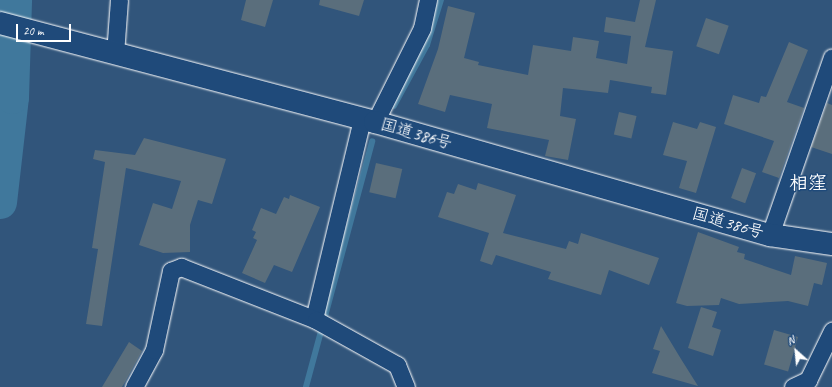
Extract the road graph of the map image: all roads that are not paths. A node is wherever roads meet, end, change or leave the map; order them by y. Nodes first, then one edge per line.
1 (118, 0) edge
2 (428, 0) edge
3 (0, 23) edge
4 (115, 54) junction
5 (832, 57) edge
6 (368, 120) junction
7 (770, 235) junction
8 (832, 244) edge
9 (315, 319) junction
10 (832, 332) edge
11 (134, 387) edge
12 (406, 387) edge
13 (794, 387) edge

1 - 4 street
2 - 6 street
3 - 4 highway, 国道386号
4 - 6 highway, 国道386号
5 - 7 street
6 - 7 highway, 国道386号
6 - 9 street
7 - 8 highway, 国道386号
9 - 11 street
9 - 12 street
10 - 13 street

